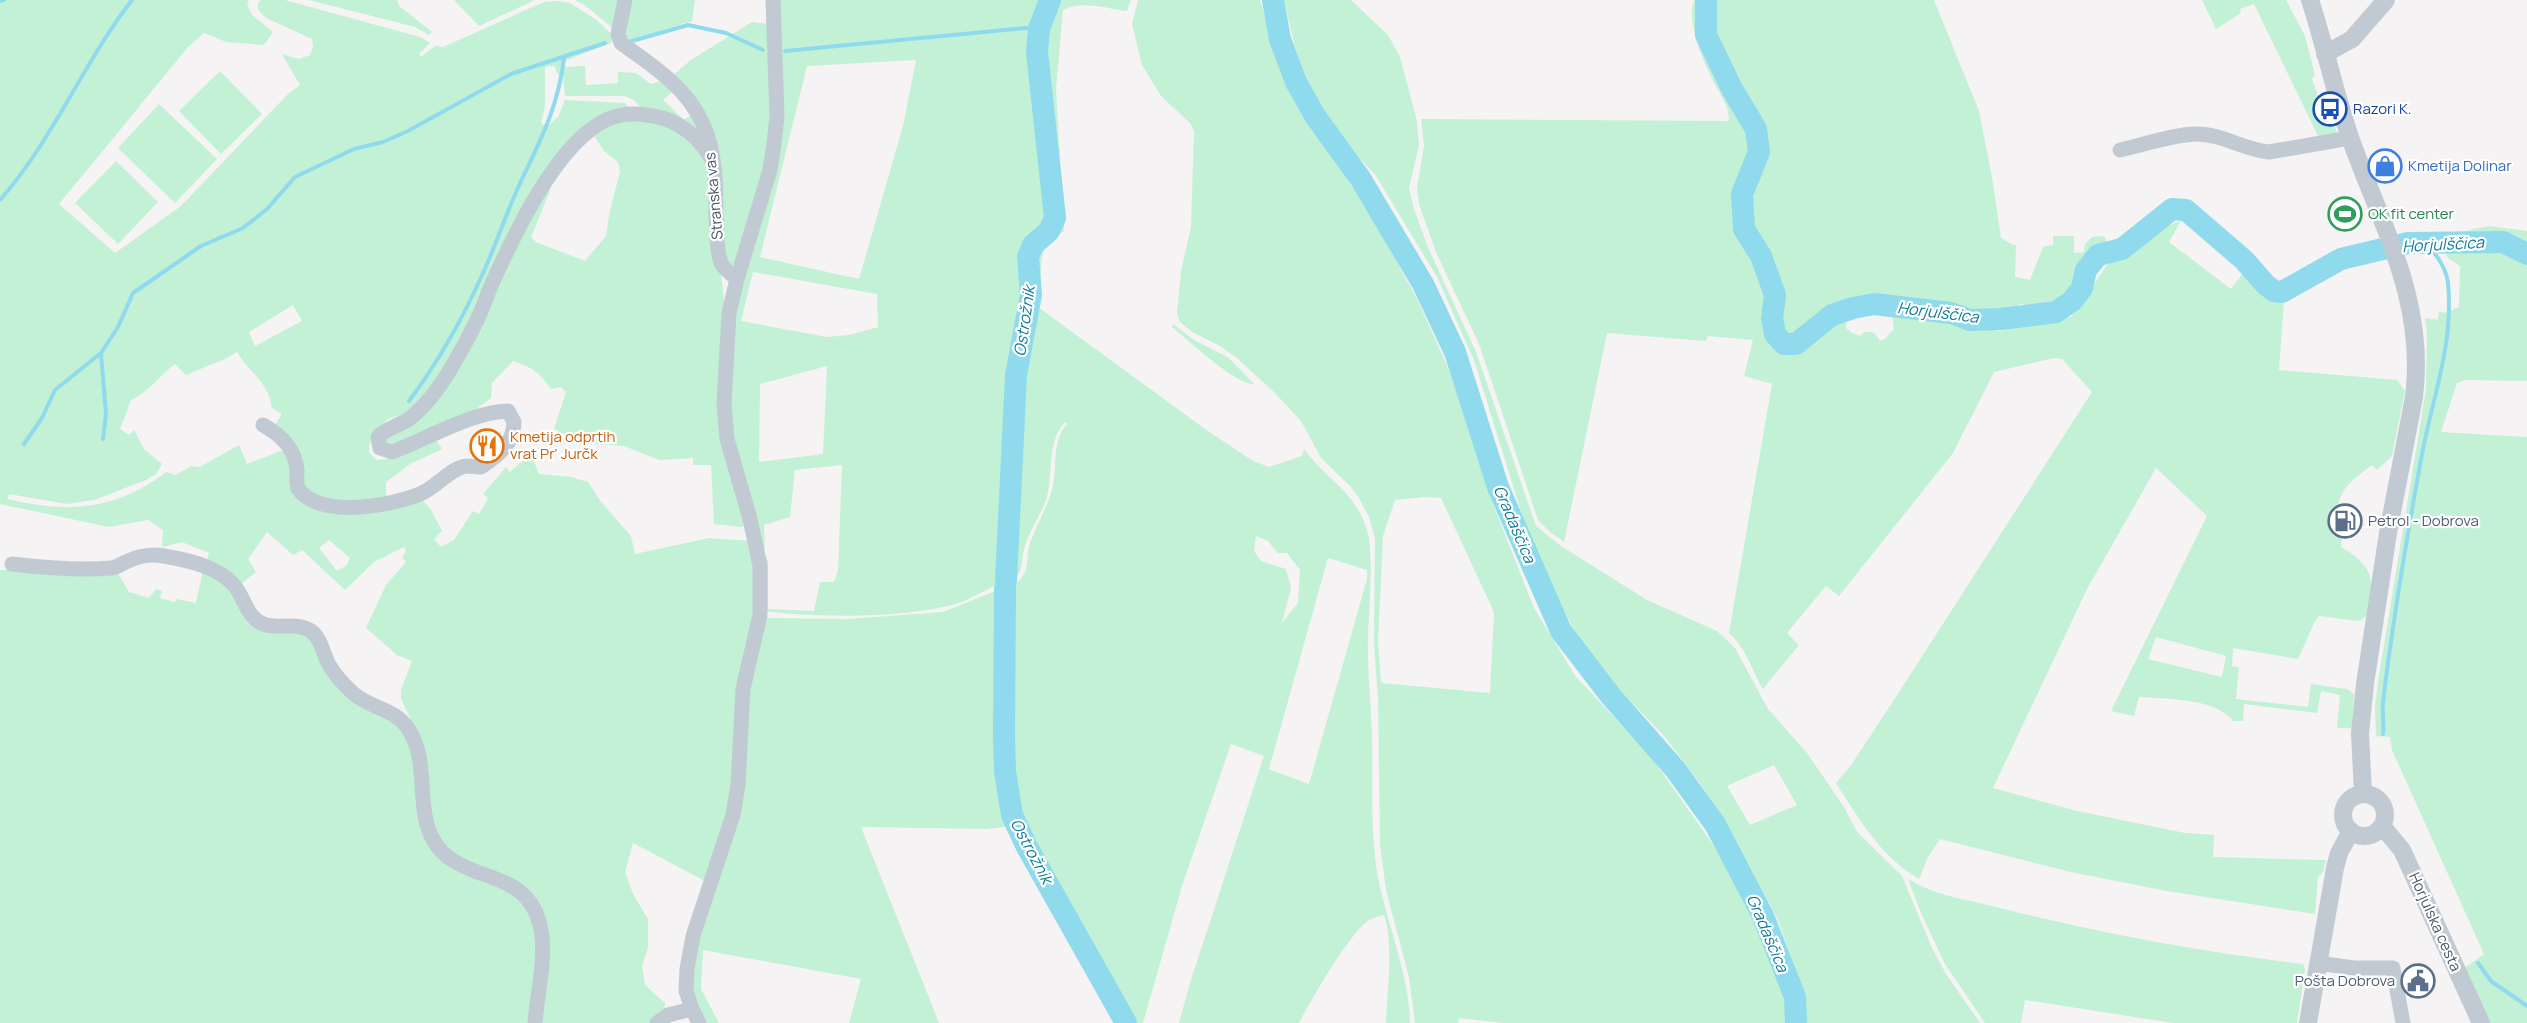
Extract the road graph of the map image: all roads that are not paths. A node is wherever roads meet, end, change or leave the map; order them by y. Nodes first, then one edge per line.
1 (625, 0) edge
2 (773, 0) edge
3 (2310, 0) edge
4 (2386, 0) edge
5 (2325, 54) junction
6 (2350, 138) junction
7 (2120, 150) dead end
8 (712, 160) junction
9 (737, 279) junction
10 (264, 425) dead end
11 (12, 564) dead end
12 (2363, 794) junction
13 (2382, 826) junction
14 (2351, 831) junction
15 (2317, 963) junction
16 (695, 1016) edge
17 (535, 1023) edge
18 (657, 1023) edge
19 (2308, 1023) edge
20 (2403, 1023) edge
21 (2481, 1023) edge

1 - 8 street, Stranska vas
2 - 9 street
3 - 5 street
4 - 5 street
5 - 6 street
6 - 7 street
6 - 12 street
8 - 9 street, Stranska vas
8 - 10 street
9 - 16 street
11 - 17 street
12 - 13 street
12 - 14 street
13 - 14 street
13 - 21 street, Horjulska cesta
14 - 15 street
15 - 19 street
15 - 20 street
16 - 18 street

